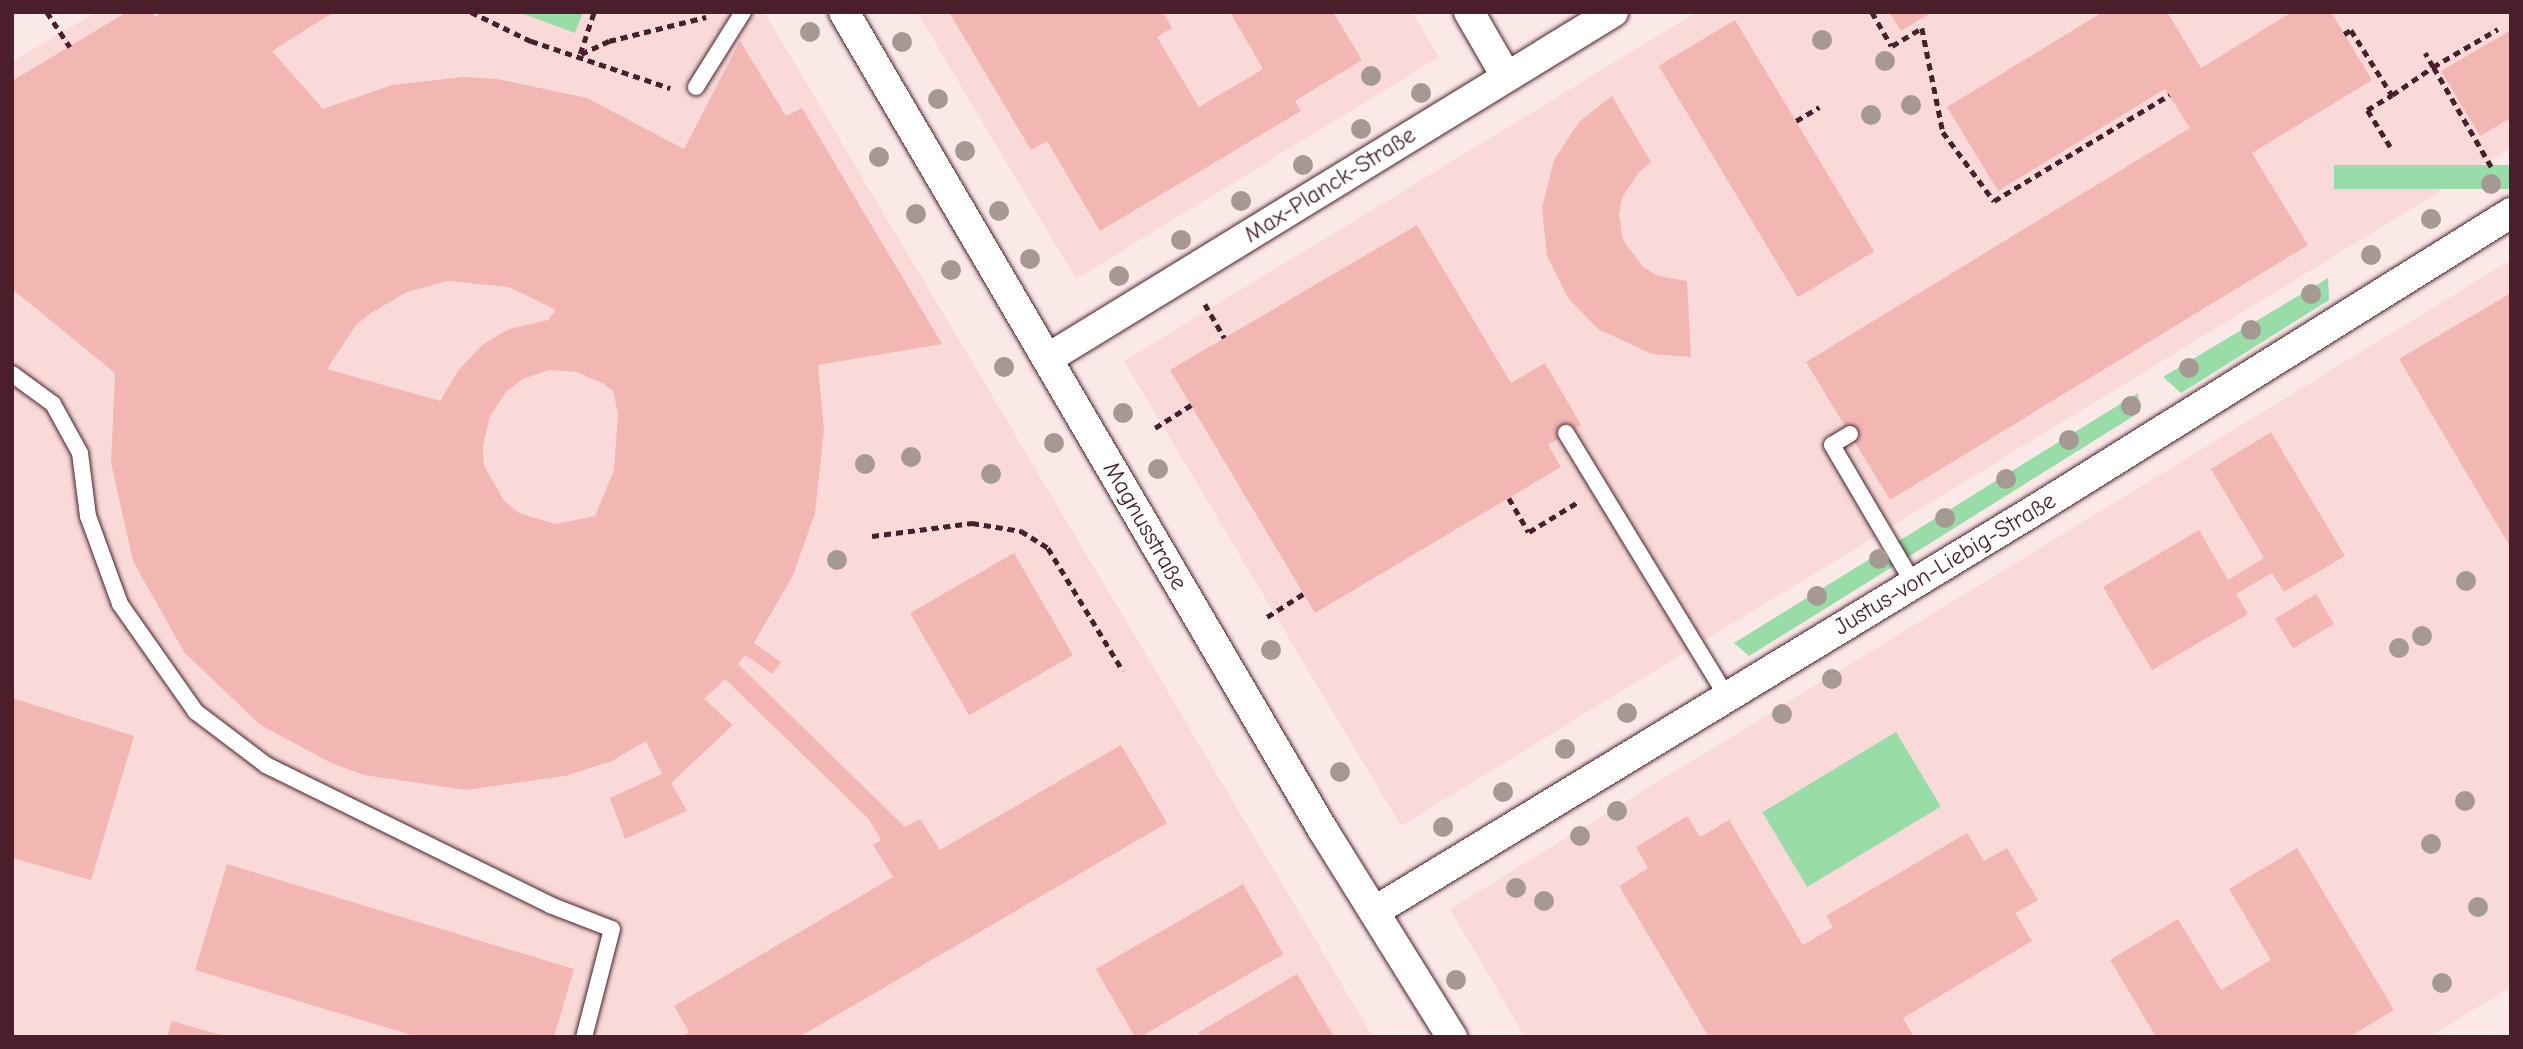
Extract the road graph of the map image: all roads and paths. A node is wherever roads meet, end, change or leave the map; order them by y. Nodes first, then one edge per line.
1 (47, 12) edge
2 (471, 12) edge
3 (594, 12) edge
4 (743, 12) edge
5 (844, 12) edge
6 (1469, 12) edge
7 (1613, 12) edge
8 (1872, 12) edge
9 (715, 15) dead end
10 (2498, 29) dead end
11 (2344, 34) dead end
12 (70, 47) dead end
13 (2425, 53) dead end
14 (580, 55) junction
15 (2432, 67) junction
16 (1506, 76) junction
17 (696, 87) joint
18 (2169, 95) dead end
19 (2392, 95) junction
20 (1819, 107) dead end
21 (1796, 121) dead end
22 (2390, 147) dead end
23 (2491, 167) dead end
24 (2511, 213) edge
25 (1205, 304) dead end
26 (1225, 338) dead end
27 (1047, 359) junction
28 (12, 374) edge
29 (1191, 405) dead end
30 (1155, 428) dead end
31 (1566, 433) dead end
32 (1850, 434) dead end
33 (1600, 489) junction
34 (1509, 498) dead end
35 (872, 536) dead end
36 (1914, 584) junction
37 (1303, 594) dead end
38 (1267, 617) dead end
39 (1123, 671) dead end
40 (1727, 697) junction
41 (1375, 911) junction
42 (584, 1037) edge
43 (1452, 1037) edge

1 - 12 path
2 - 14 path
3 - 14 path
4 - 17 lane
5 - 27 street, Magnusstraße
6 - 16 street
7 - 16 street, Max-Planck-Straße
8 - 18 path
9 - 14 path
10 - 15 path
11 - 19 path
13 - 15 path
14 - 17 path
15 - 19 path
15 - 23 path
16 - 27 street, Max-Planck-Straße
19 - 22 path
20 - 21 path
24 - 36 street, Justus-von-Liebig-Straße
25 - 26 path
27 - 41 street, Magnusstraße
28 - 42 lane
29 - 30 path
31 - 33 lane
32 - 36 lane
33 - 34 path
33 - 40 lane
35 - 39 path
36 - 40 street, Justus-von-Liebig-Straße
37 - 38 path
40 - 41 street, Justus-von-Liebig-Straße
41 - 43 street, Magnusstraße

